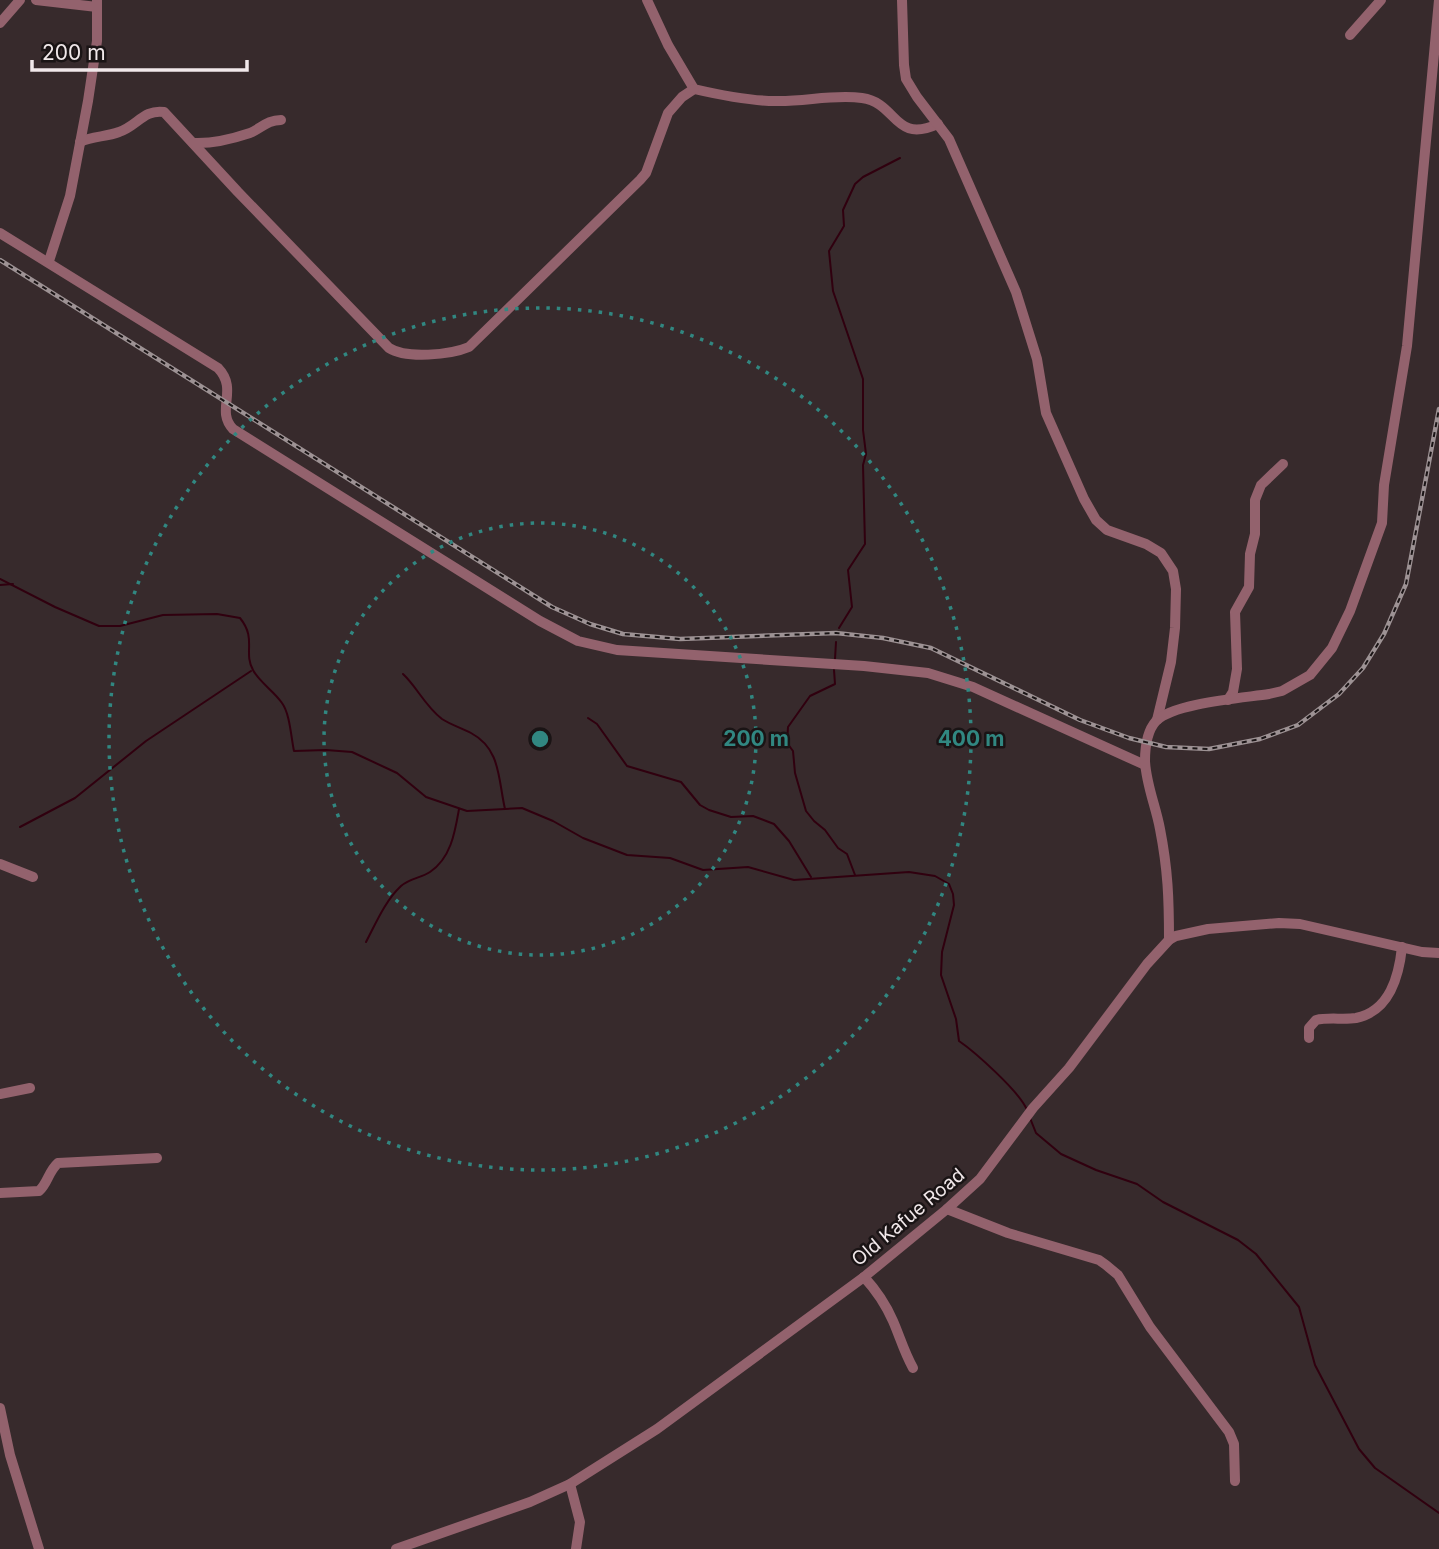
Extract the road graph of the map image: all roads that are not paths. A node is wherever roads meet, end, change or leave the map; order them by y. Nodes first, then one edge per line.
1 (20, 0) edge
2 (36, 0) edge
3 (647, 0) edge
4 (902, 0) edge
5 (1381, 0) edge
6 (1439, 0) edge
7 (97, 3) edge
8 (0, 23) edge
9 (1350, 36) dead end
10 (694, 89) junction
11 (281, 120) dead end
12 (938, 124) junction
13 (80, 142) junction
14 (193, 144) junction
15 (0, 233) edge
16 (49, 261) junction
17 (1283, 464) dead end
18 (1228, 700) junction
19 (1157, 720) junction
20 (1145, 765) junction
21 (0, 864) edge
22 (33, 877) dead end
23 (1169, 940) junction
24 (1402, 947) junction
25 (1439, 953) edge
26 (1309, 1038) dead end
27 (30, 1088) dead end
28 (0, 1094) edge
29 (156, 1158) dead end
30 (0, 1193) edge
31 (947, 1209) junction
32 (864, 1277) junction
33 (914, 1368) dead end
34 (0, 1408) edge
35 (5, 1457) edge
36 (1235, 1481) dead end
37 (569, 1484) junction
38 (38, 1549) edge
39 (396, 1549) edge
40 (576, 1549) edge

1 - 8 street
2 - 7 street
3 - 10 street
4 - 12 street
5 - 9 street
6 - 18 street
7 - 13 street
10 - 12 street
10 - 14 street
11 - 14 street
12 - 19 street
13 - 14 street
13 - 16 street
15 - 16 street
16 - 20 street
17 - 18 street
18 - 19 street
19 - 20 street
20 - 23 street
21 - 22 street
23 - 24 street
23 - 31 street, Old Kafue Road
24 - 25 street
24 - 26 street
27 - 28 street
29 - 30 street
31 - 32 street, Old Kafue Road
31 - 36 street
32 - 33 street
32 - 37 street, Old Kafue Road
34 - 35 street
35 - 38 street
37 - 39 street, Old Kafue Road
37 - 40 street

